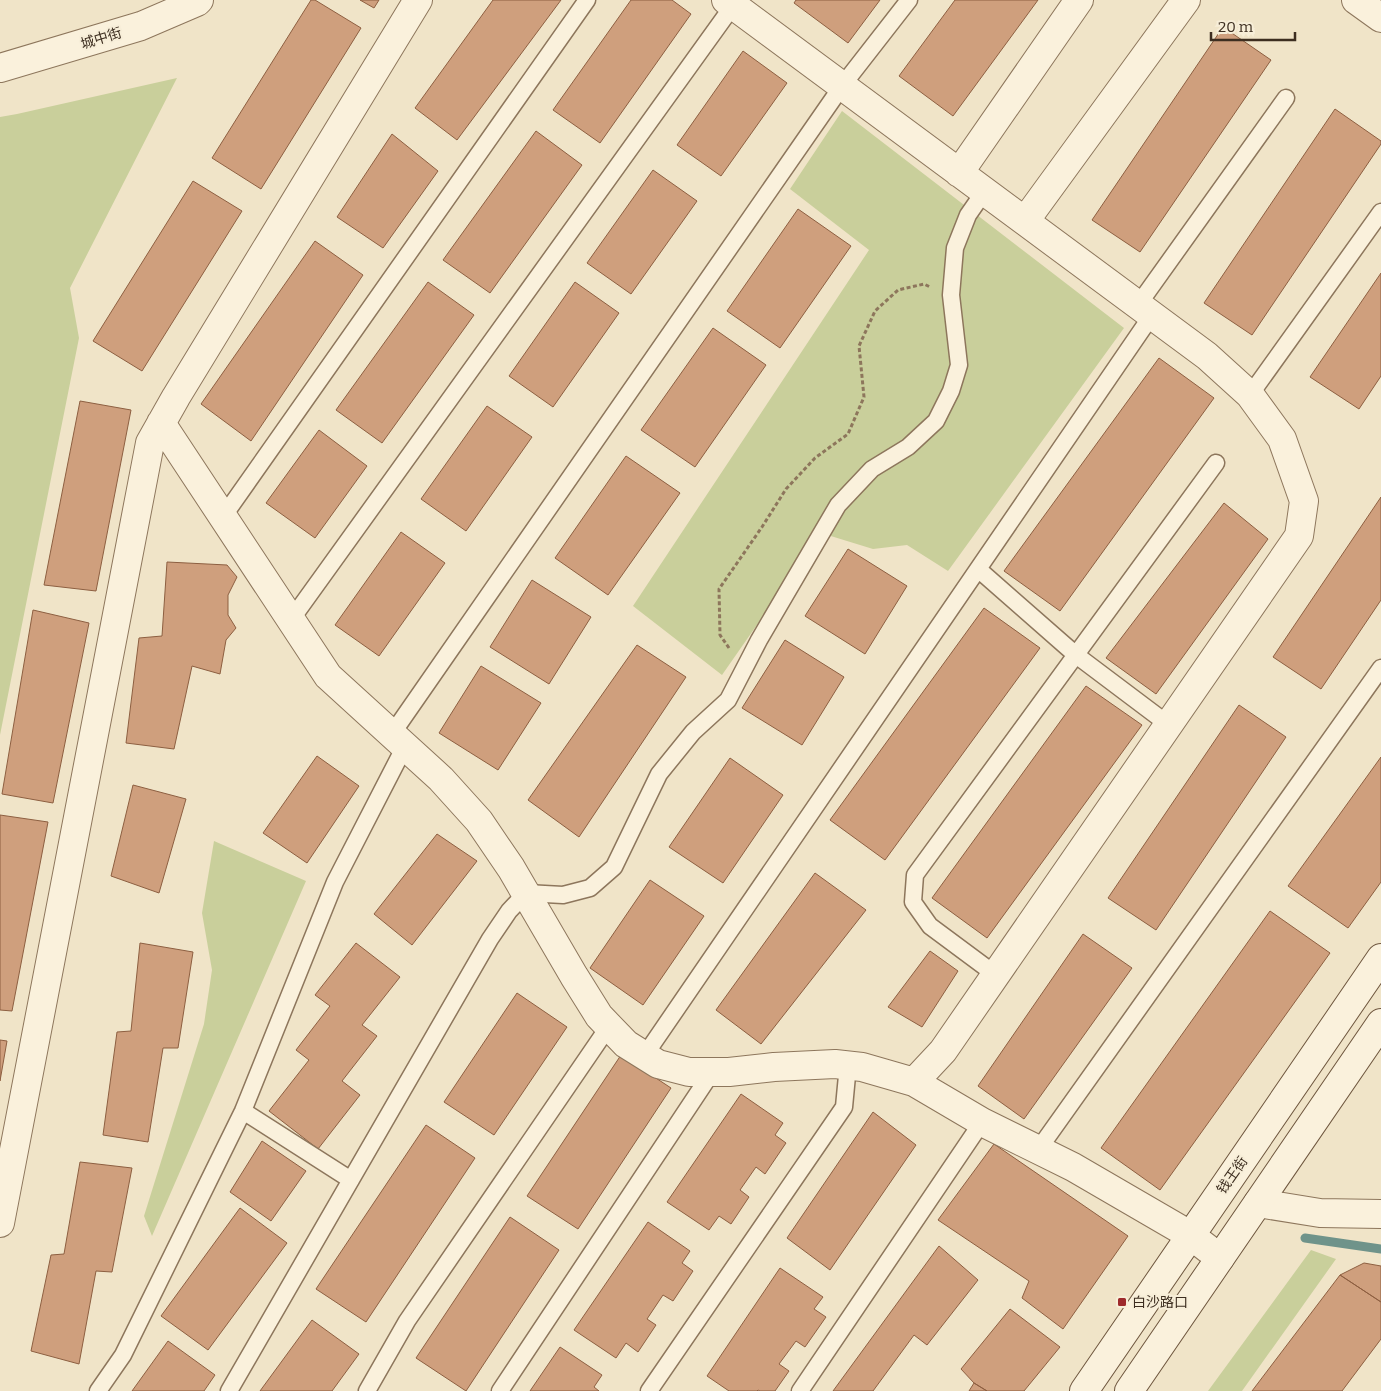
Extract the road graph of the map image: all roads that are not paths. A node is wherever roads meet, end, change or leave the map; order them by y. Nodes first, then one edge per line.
1 (200, 0) edge
2 (418, 0) edge
3 (587, 0) edge
4 (909, 0) edge
5 (1079, 0) edge
6 (1186, 0) edge
7 (1356, 0) edge
8 (732, 2) edge
9 (1381, 18) edge
10 (0, 68) edge
11 (842, 86) junction
12 (1286, 98) dead end
13 (959, 173) junction
14 (984, 192) junction
15 (1381, 212) edge
16 (1025, 221) junction
17 (1145, 310) junction
18 (1250, 395) junction
19 (161, 423) junction
20 (1216, 463) dead end
21 (224, 517) junction
22 (978, 569) junction
23 (291, 620) junction
24 (1076, 655) junction
25 (1381, 668) edge
26 (1169, 724) junction
27 (399, 740) junction
28 (526, 893) junction
29 (1381, 958) edge
30 (996, 975) junction
31 (1381, 1023) edge
32 (609, 1026) junction
33 (645, 1056) junction
34 (848, 1065) junction
35 (712, 1072) junction
36 (914, 1082) junction
37 (243, 1111) junction
38 (982, 1122) junction
39 (1038, 1150) junction
40 (351, 1180) junction
41 (1258, 1202) junction
42 (1381, 1214) edge
43 (0, 1224) edge
44 (1190, 1236) junction
45 (1220, 1258) junction
46 (98, 1391) edge
47 (229, 1391) edge
48 (367, 1391) edge
49 (500, 1391) edge
50 (649, 1391) edge
51 (800, 1391) edge
52 (1084, 1391) edge
53 (1129, 1391) edge

1 - 10 street, 城中街
2 - 19 street
3 - 21 lane
4 - 11 lane
5 - 13 street
6 - 16 street
7 - 9 street
8 - 11 street
8 - 23 lane
11 - 13 street
11 - 27 lane
12 - 17 lane
13 - 14 street
14 - 16 street
14 - 28 lane
15 - 18 lane
16 - 17 street
17 - 18 street
17 - 22 lane
18 - 26 street
19 - 21 street
19 - 43 street
20 - 24 lane
21 - 23 street
22 - 24 lane
22 - 33 lane
23 - 27 street
24 - 26 lane
24 - 30 lane
25 - 39 lane
26 - 30 street
27 - 28 street
27 - 37 lane
28 - 32 street
28 - 40 lane
29 - 44 street, 钱王街
30 - 36 street
31 - 41 street
32 - 33 street
32 - 48 lane
33 - 35 street
34 - 35 street
34 - 36 street
34 - 50 lane
35 - 49 lane
36 - 38 street
37 - 40 lane
37 - 46 lane
38 - 39 street
38 - 51 lane
39 - 44 street
40 - 47 lane
41 - 42 street
41 - 45 street
44 - 45 street
44 - 52 street, 钱王街
45 - 53 street

